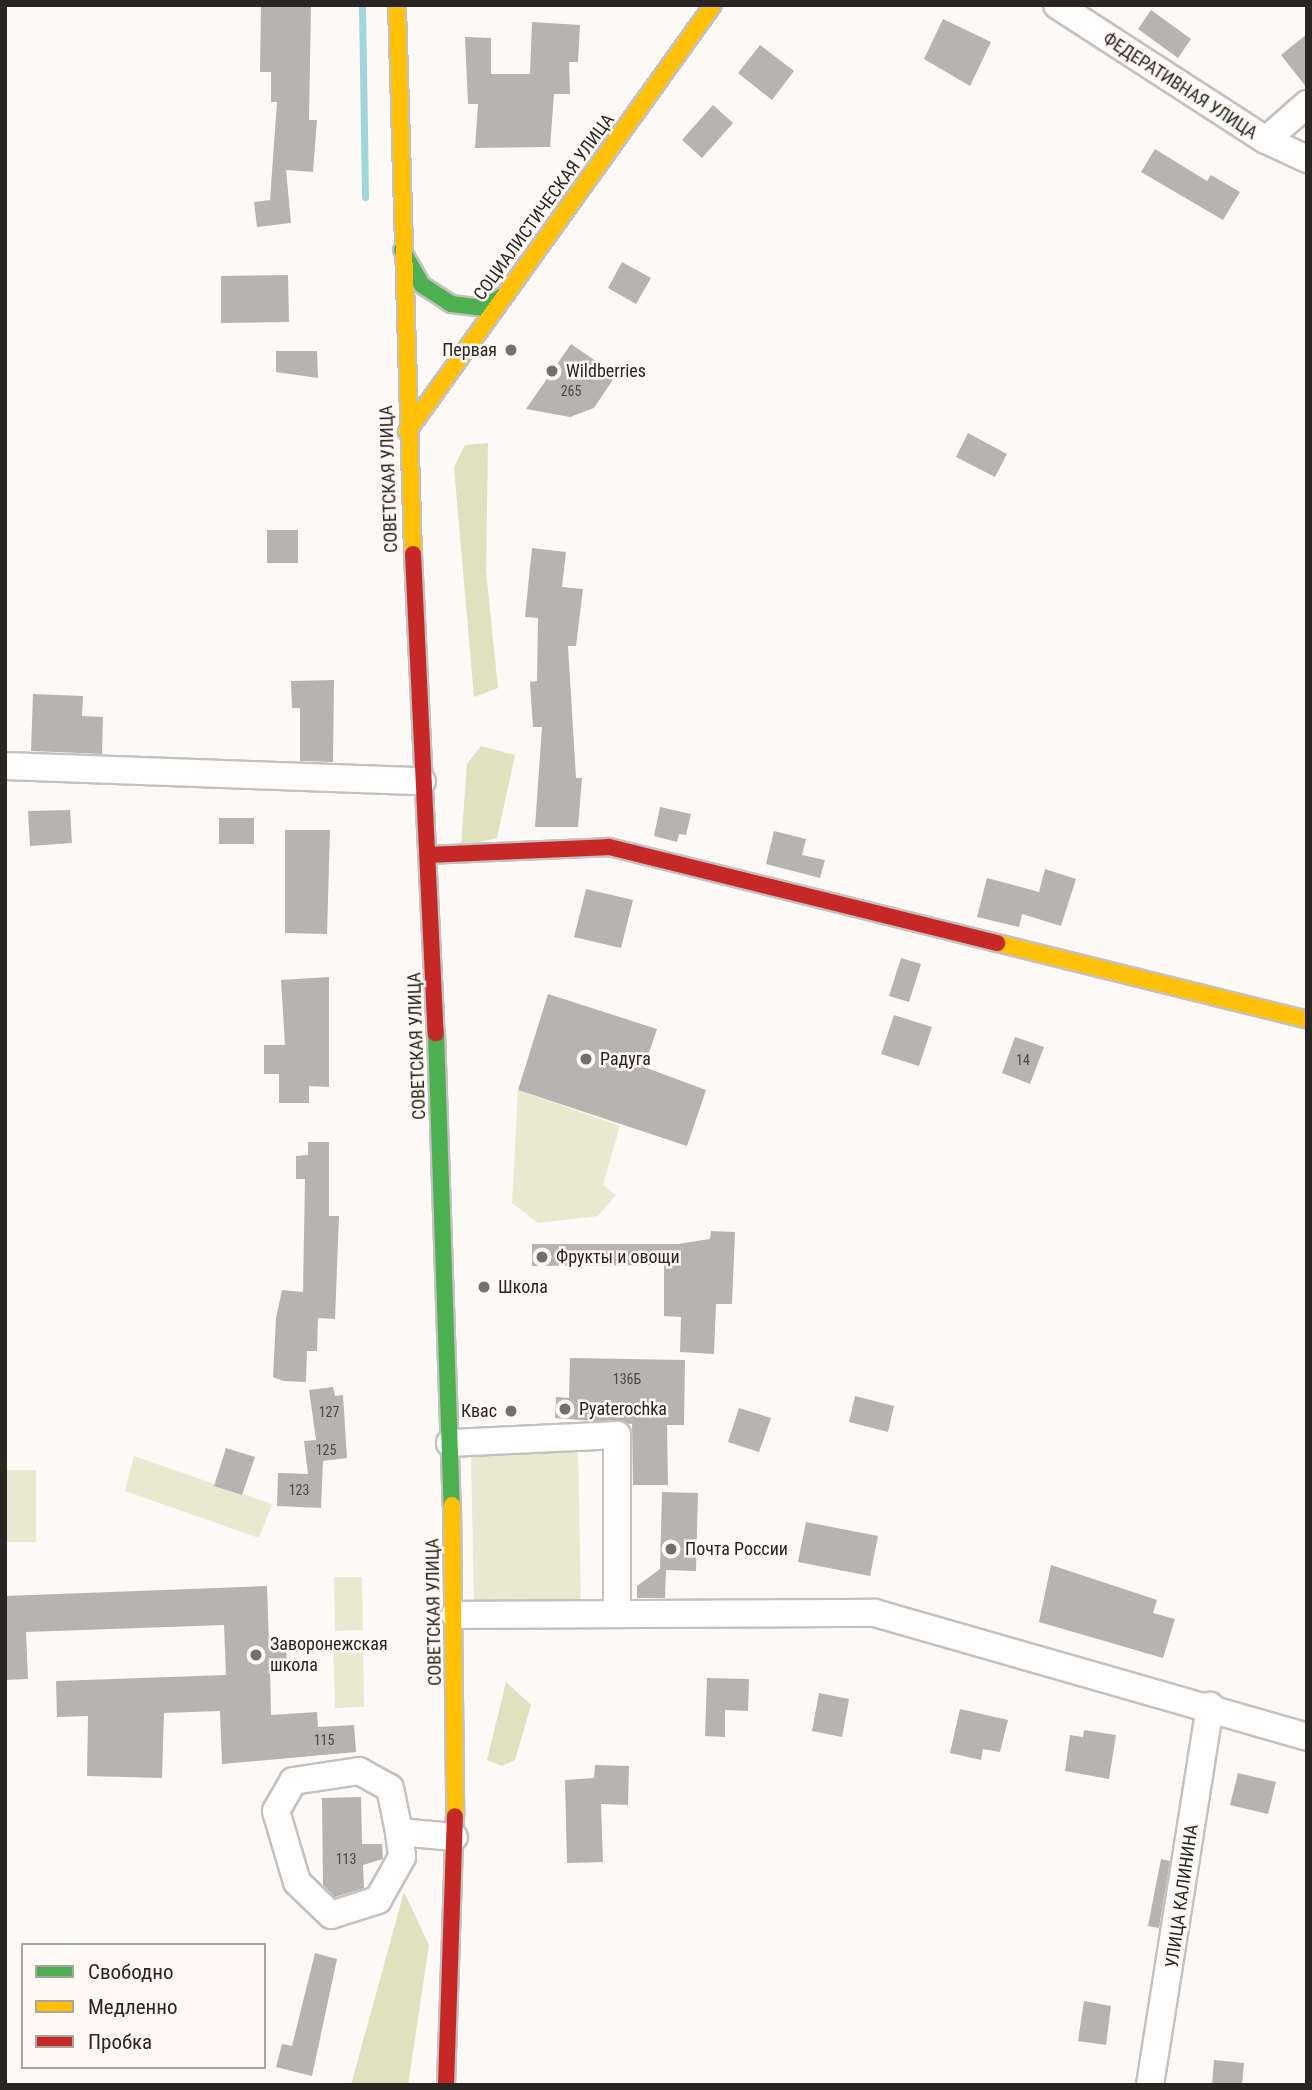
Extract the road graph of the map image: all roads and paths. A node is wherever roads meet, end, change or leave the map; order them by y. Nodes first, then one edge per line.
1 (397, 5) edge
2 (713, 5) edge
3 (1057, 5) edge
4 (1307, 104) edge
5 (1266, 140) junction
6 (1307, 159) edge
7 (400, 248) junction
8 (506, 294) junction
9 (407, 432) junction
10 (5, 766) edge
11 (422, 781) junction
12 (429, 855) junction
13 (1307, 1020) edge
14 (450, 1443) junction
15 (617, 1614) junction
16 (455, 1615) junction
17 (1210, 1706) junction
18 (1307, 1737) edge
19 (399, 1832) junction
20 (454, 1837) junction
21 (446, 2085) edge
22 (1150, 2085) edge

1 - 7 street, СОВЕТСКАЯ УЛИЦА
2 - 8 street, СОЦИАЛИСТИЧЕСКАЯ УЛИЦА
3 - 5 street, ФЕДЕРАТИВНАЯ УЛИЦА
4 - 5 street
5 - 6 street, ФЕДЕРАТИВНАЯ УЛИЦА
7 - 8 street
7 - 9 street, СОВЕТСКАЯ УЛИЦА
8 - 9 street, СОЦИАЛИСТИЧЕСКАЯ УЛИЦА
9 - 11 street, СОВЕТСКАЯ УЛИЦА
10 - 11 street
11 - 12 street, СОВЕТСКАЯ УЛИЦА
12 - 13 street
12 - 14 street, СОВЕТСКАЯ УЛИЦА
14 - 15 street
14 - 16 street, СОВЕТСКАЯ УЛИЦА
15 - 16 street
15 - 17 street
16 - 20 street, СОВЕТСКАЯ УЛИЦА
17 - 18 street
17 - 22 street, УЛИЦА КАЛИНИНА
19 - 19 street
19 - 20 street
20 - 21 street, СОВЕТСКАЯ УЛИЦА

